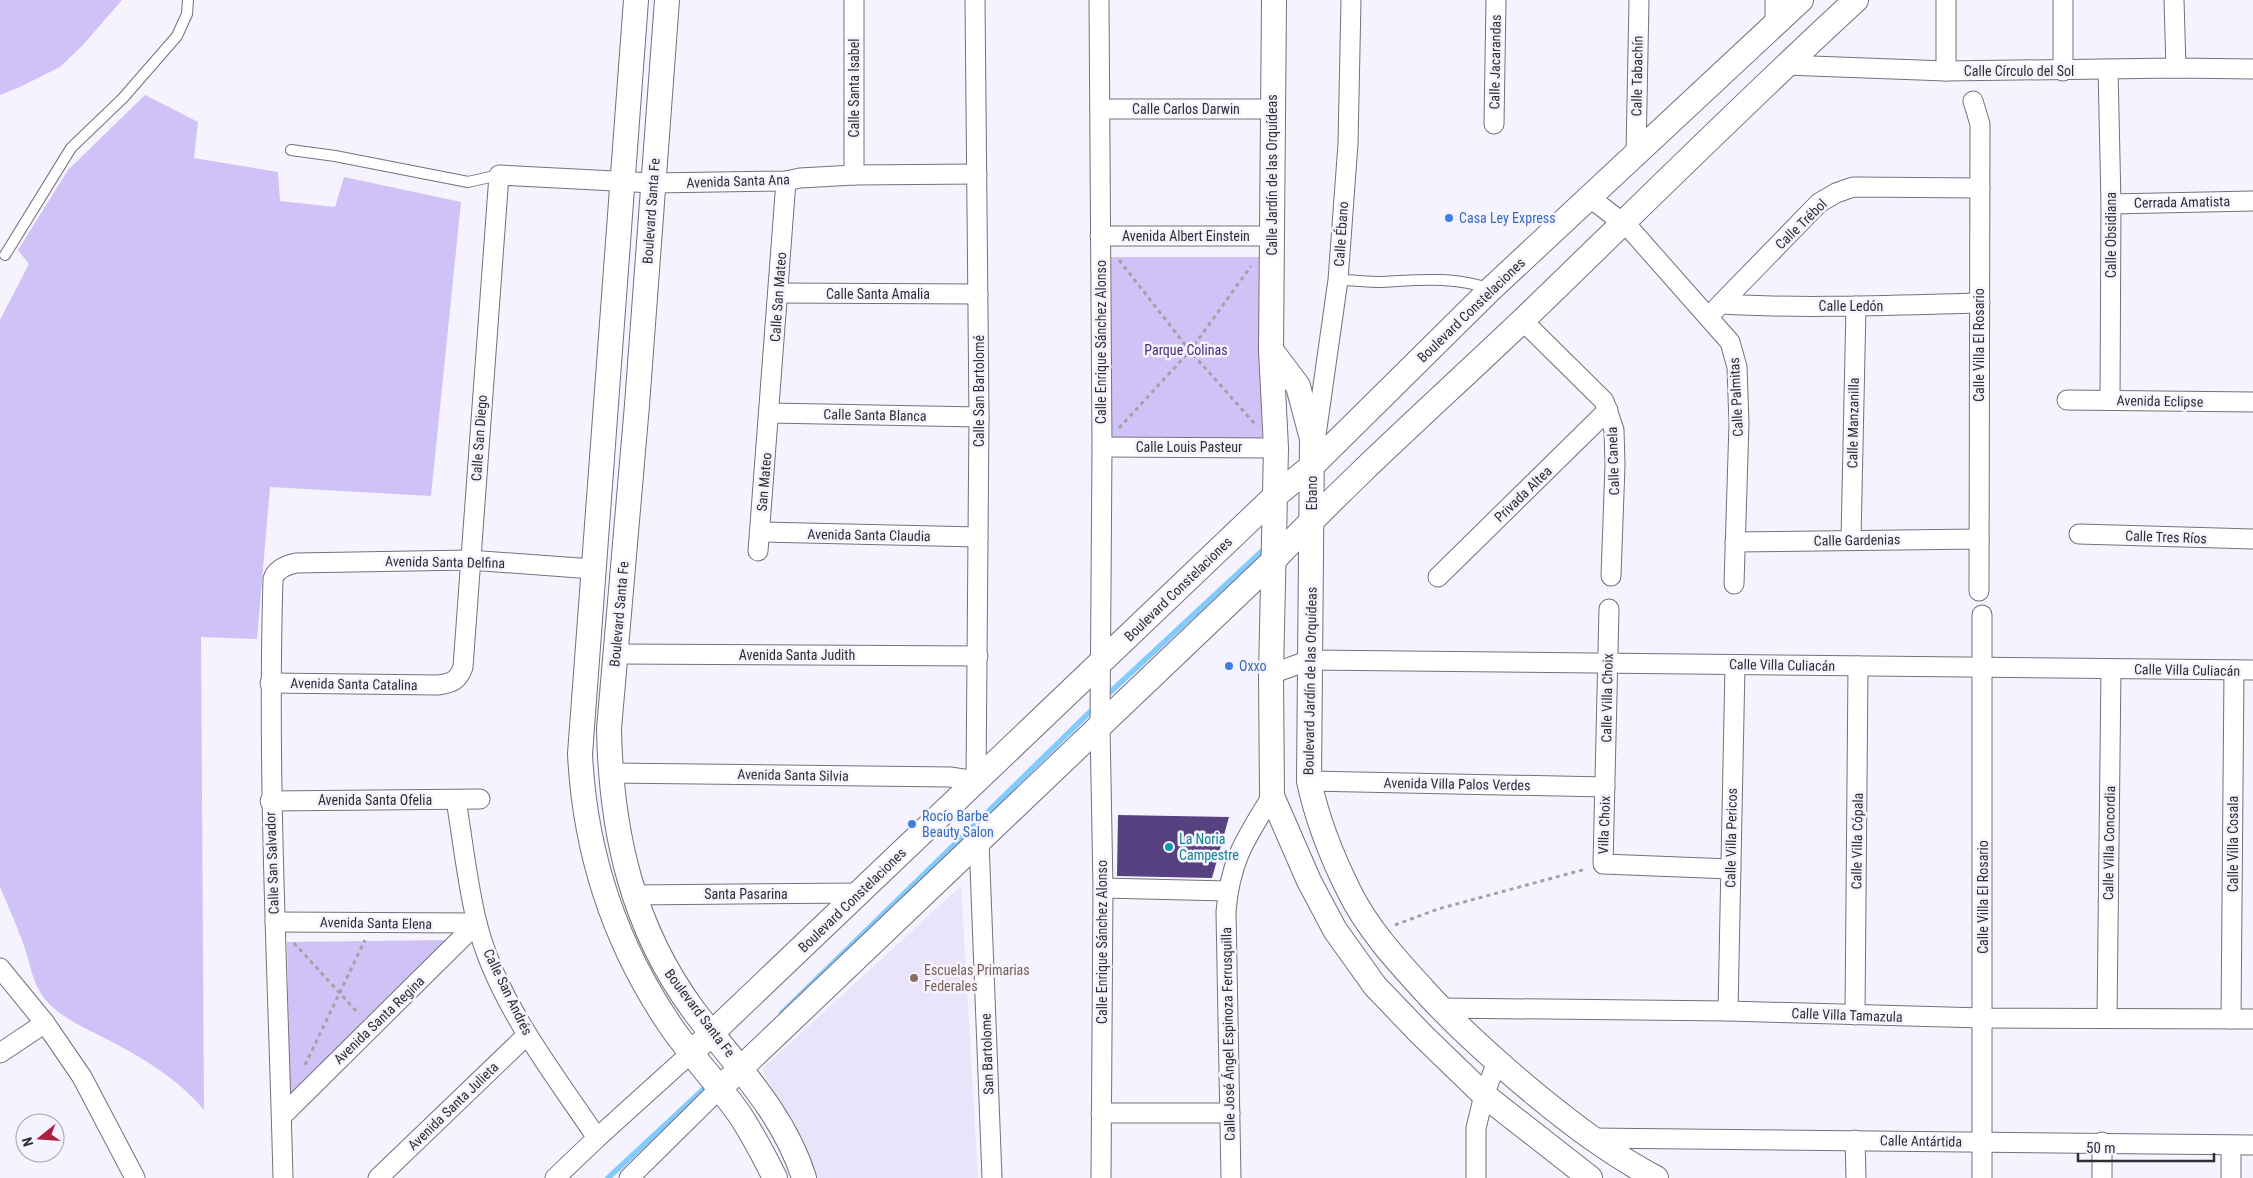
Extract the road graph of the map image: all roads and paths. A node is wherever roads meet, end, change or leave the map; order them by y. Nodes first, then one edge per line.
1 (188, 0) edge
2 (636, 0) edge
3 (667, 0) edge
4 (854, 0) edge
5 (975, 0) edge
6 (1099, 0) edge
7 (1274, 0) edge
8 (1351, 0) edge
9 (1496, 0) edge
10 (1639, 0) edge
11 (1775, 0) edge
12 (1801, 0) edge
13 (1856, 0) edge
14 (1946, 0) edge
15 (2063, 0) edge
16 (2174, 0) edge
17 (1775, 25) junction
18 (1785, 65) junction
19 (2176, 68) junction
20 (2108, 69) junction
21 (2253, 69) edge
22 (1946, 71) junction
23 (2063, 71) junction
24 (1973, 101) dead end
25 (1100, 109) junction
26 (1273, 109) junction
27 (1494, 124) dead end
28 (291, 150) dead end
29 (1636, 152) junction
30 (977, 174) junction
31 (499, 175) junction
32 (854, 175) junction
33 (624, 181) junction
34 (786, 182) junction
35 (653, 183) junction
36 (1980, 188) junction
37 (1594, 200) junction
38 (2253, 201) edge
39 (2111, 204) junction
40 (1620, 220) junction
41 (1100, 236) junction
42 (1272, 236) junction
43 (5, 255) dead end
44 (1338, 280) junction
45 (1491, 289) junction
46 (778, 294) junction
47 (978, 294) junction
48 (1722, 304) junction
49 (1980, 304) junction
50 (1856, 306) junction
51 (1708, 317) junction
52 (1522, 320) junction
53 (1271, 350) junction
54 (1190, 351) junction
55 (2067, 400) dead end
56 (2110, 400) junction
57 (2253, 402) edge
58 (1608, 410) junction
59 (770, 413) junction
60 (979, 417) junction
61 (1102, 447) junction
62 (1276, 448) junction
63 (1312, 466) junction
64 (1275, 496) junction
65 (1312, 520) junction
66 (760, 532) junction
67 (2079, 534) dead end
68 (978, 537) junction
69 (1979, 538) junction
70 (2253, 539) edge
71 (1851, 540) junction
72 (1735, 542) junction
73 (758, 551) dead end
74 (469, 560) junction
75 (1273, 561) junction
76 (296, 563) joint
77 (593, 569) junction
78 (1611, 576) dead end
79 (1438, 577) dead end
80 (1734, 584) dead end
81 (1979, 591) dead end
82 (1609, 609) dead end
83 (1982, 615) dead end
84 (616, 654) junction
85 (978, 656) junction
86 (1310, 660) junction
87 (1609, 664) junction
88 (1735, 665) junction
89 (1858, 666) junction
90 (1982, 667) junction
91 (2111, 669) junction
92 (2234, 670) junction
93 (2253, 670) edge
94 (1100, 674) junction
95 (1271, 674) junction
96 (270, 683) junction
97 (438, 685) joint
98 (1101, 716) junction
99 (610, 773) junction
100 (976, 781) junction
101 (1309, 781) junction
102 (1605, 787) junction
103 (1272, 796) junction
104 (480, 799) dead end
105 (456, 800) junction
106 (270, 801) junction
107 (979, 841) junction
108 (1603, 864) junction
109 (1731, 869) junction
110 (1103, 888) junction
111 (1228, 891) junction
112 (859, 893) junction
113 (633, 895) junction
114 (274, 922) junction
115 (373, 923) junction
116 (477, 924) junction
117 (1376, 932) junction
118 (0, 968) edge
119 (339, 993) junction
120 (1440, 1008) junction
121 (1728, 1011) junction
122 (1855, 1015) junction
123 (1983, 1018) junction
124 (2108, 1018) junction
125 (2231, 1019) junction
126 (2253, 1019) edge
127 (45, 1024) junction
128 (371, 1028) junction
129 (527, 1035) junction
130 (716, 1038) junction
131 (0, 1052) edge
132 (1497, 1062) junction
133 (738, 1065) junction
134 (302, 1072) dead end
135 (706, 1072) junction
136 (1484, 1095) junction
137 (1101, 1113) junction
138 (1230, 1113) junction
139 (282, 1116) junction
140 (596, 1138) junction
141 (1590, 1138) junction
142 (1855, 1140) junction
143 (1982, 1142) junction
144 (2102, 1142) junction
145 (2232, 1145) junction
146 (2253, 1145) edge
147 (135, 1178) edge
148 (283, 1178) edge
149 (378, 1178) edge
150 (555, 1178) edge
151 (629, 1178) edge
152 (775, 1178) edge
153 (804, 1178) edge
154 (992, 1178) edge
155 (1101, 1178) edge
156 (1231, 1178) edge
157 (1476, 1178) edge
158 (1590, 1178) edge
159 (1656, 1178) edge
160 (1856, 1178) edge
161 (1982, 1178) edge
162 (2102, 1178) edge
163 (2231, 1178) edge

1 - 43 lane
2 - 33 street, Boulevard Santa Fe
3 - 35 street, Boulevard Santa Fe
4 - 32 street, Calle Santa Isabel
5 - 30 street, Calle San Bartolomé
6 - 25 street, Calle Enrique Sánchez Alonso
7 - 26 street, Calle Jardín de las Orquídeas
8 - 44 street, Calle Ébano
9 - 27 street, Calle Jacarandas
10 - 29 street, Calle Tabachín
11 - 17 street
12 - 17 street, Boulevard Constelaciones
13 - 18 street, Boulevard Constelaciones
14 - 22 street
15 - 23 street
16 - 19 street
17 - 29 street, Boulevard Constelaciones
18 - 22 street, Calle Círculo del Sol
18 - 40 street, Boulevard Constelaciones
19 - 20 street, Calle Círculo del Sol
19 - 21 street, Calle Círculo del Sol
20 - 23 street, Calle Círculo del Sol
20 - 39 street, Calle Obsidiana
22 - 23 street, Calle Círculo del Sol
24 - 36 street, Calle Villa El Rosario
25 - 26 street, Calle Carlos Darwin
25 - 41 street, Calle Enrique Sánchez Alonso
26 - 42 street, Calle Jardín de las Orquídeas
28 - 31 lane
29 - 37 street, Boulevard Constelaciones
30 - 32 street, Avenida Santa Ana
30 - 47 street, Calle San Bartolomé
31 - 33 street, Avenida Santa Ana
31 - 74 street, Calle San Diego
32 - 34 street, Avenida Santa Ana
33 - 35 street, Avenida Santa Ana
33 - 77 street, Boulevard Santa Fe
34 - 35 street, Avenida Santa Ana
34 - 46 street, Calle San Mateo
35 - 84 street, Boulevard Santa Fe
36 - 48 street, Calle Trébol
36 - 49 street, Calle Villa El Rosario
37 - 40 street, Calle Palmitas
37 - 45 street, Boulevard Constelaciones
38 - 39 street, Cerrada Amatista
39 - 56 street, Calle Obsidiana
40 - 51 street, Calle Palmitas
40 - 52 street, Boulevard Constelaciones
41 - 42 street, Avenida Albert Einstein
41 - 54 path
41 - 61 street, Calle Enrique Sánchez Alonso
42 - 53 street, Calle Jardín de las Orquídeas
42 - 54 path
44 - 45 lane
44 - 63 street, Calle Ébano
45 - 63 street, Boulevard Constelaciones
46 - 47 street, Calle Santa Amalia
46 - 59 street, Calle San Mateo
47 - 60 street, Calle San Bartolomé
48 - 50 street, Calle Ledón
48 - 51 street, Calle Trébol
49 - 50 street, Calle Ledón
49 - 69 street, Calle Villa El Rosario
50 - 71 street, Calle Manzanilla
51 - 72 street, Calle Palmitas
52 - 58 street, Calle Canela
52 - 65 street, Boulevard Constelaciones
53 - 62 street, Calle Jardín de las Orquídeas
53 - 63 street
54 - 61 path
54 - 62 path
55 - 56 street, Avenida Eclipse
56 - 57 street, Avenida Eclipse
58 - 78 street, Calle Canela
58 - 79 street, Privada Altea
59 - 60 street, Calle Santa Blanca
59 - 66 street, San Mateo
60 - 68 street, Calle San Bartolomé
61 - 62 street, Calle Louis Pasteur
61 - 94 street, Calle Enrique Sánchez Alonso
62 - 64 street, Calle Jardín de las Orquídeas
63 - 64 street, Boulevard Constelaciones
63 - 65 street, Ebano
64 - 75 street, Calle Jardín de las Orquídeas
64 - 94 street, Boulevard Constelaciones
65 - 75 street, Boulevard Constelaciones
65 - 86 street, Boulevard Jardín de las Orquídeas
66 - 68 street, Avenida Santa Claudia
66 - 73 street, San Mateo
67 - 70 street, Calle Tres Ríos
68 - 85 street, Calle San Bartolomé
69 - 71 street, Calle Gardenias
69 - 81 street, Calle Villa El Rosario
71 - 72 street, Calle Gardenias
72 - 80 street, Calle Palmitas
74 - 76 street, Avenida Santa Delfina
74 - 77 street, Avenida Santa Delfina
74 - 97 street, Calle San Diego
75 - 95 street
75 - 98 street, Boulevard Constelaciones
76 - 96 street, Calle San Salvador
77 - 135 street, Boulevard Santa Fe
82 - 87 street, Calle Villa Choix
83 - 90 street, Calle Villa El Rosario
84 - 85 street, Avenida Santa Judith
84 - 99 street, Boulevard Santa Fe
85 - 100 street, Calle San Bartolomé
86 - 87 street, Calle Villa Culiacán
86 - 95 street
86 - 101 street, Boulevard Jardín de las Orquídeas
87 - 88 street, Calle Villa Culiacán
87 - 102 street, Calle Villa Choix
88 - 89 street, Calle Villa Culiacán
88 - 109 street, Calle Villa Pericos
89 - 90 street, Calle Villa Culiacán
89 - 122 street, Calle Villa Cópala
90 - 91 street, Calle Villa Culiacán
90 - 123 street, Calle Villa El Rosario
91 - 92 street, Calle Villa Culiacán
91 - 124 street, Calle Villa Concordia
92 - 93 street, Calle Villa Culiacán
92 - 125 street, Calle Villa Cosala
94 - 98 street, Calle Enrique Sánchez Alonso
94 - 100 street, Boulevard Constelaciones
95 - 103 street
96 - 97 street, Avenida Santa Catalina
96 - 106 street, Calle San Salvador
98 - 107 street, Boulevard Constelaciones
98 - 110 street, Calle Enrique Sánchez Alonso
99 - 100 street, Avenida Santa Silvia
99 - 113 street, Boulevard Santa Fe
100 - 112 street, Boulevard Constelaciones
101 - 102 street, Avenida Villa Palos Verdes
101 - 117 street, Boulevard Jardín de las Orquídeas
102 - 108 street, Villa Choix
103 - 111 street, Calle José Ángel Espinoza Ferrusquilla
103 - 136 street
104 - 105 street, Avenida Santa Ofelia
105 - 106 street, Avenida Santa Ofelia
105 - 116 street, Calle San Andrés
106 - 114 street, Calle San Salvador
107 - 133 street, Boulevard Constelaciones
107 - 154 street, San Bartolome
108 - 109 street
108 - 117 path
109 - 121 street, Calle Villa Pericos
110 - 111 street
110 - 137 street, Calle Enrique Sánchez Alonso
111 - 138 street, Calle José Ángel Espinoza Ferrusquilla
112 - 113 street, Santa Pasarina
112 - 130 street, Boulevard Constelaciones
113 - 130 street, Boulevard Santa Fe
114 - 115 street, Avenida Santa Elena
114 - 119 path
114 - 139 street, Calle San Salvador
115 - 116 street, Avenida Santa Elena
115 - 119 path
116 - 128 street, Avenida Santa Regina
116 - 129 street, Calle San Andrés
117 - 120 street, Boulevard Jardín de las Orquídeas
118 - 127 street
119 - 128 path
119 - 134 path
120 - 121 street, Calle Villa Tamazula
120 - 132 street, Boulevard Jardín de las Orquídeas
121 - 122 street, Calle Villa Tamazula
122 - 123 street, Calle Villa Tamazula
123 - 124 street, Calle Villa Tamazula
123 - 143 street, Calle Villa El Rosario
124 - 125 street, Calle Villa Tamazula
125 - 126 street, Calle Villa Tamazula
127 - 131 street
127 - 147 street
128 - 139 street, Avenida Santa Regina
129 - 140 street, Calle San Andrés
129 - 149 street, Avenida Santa Julieta
130 - 133 street, Boulevard Santa Fe
130 - 135 street, Boulevard Constelaciones
132 - 136 street
132 - 141 street, Boulevard Jardín de las Orquídeas
133 - 135 street, Boulevard Constelaciones
133 - 153 street, Boulevard Santa Fe
135 - 140 street, Boulevard Constelaciones
135 - 151 street, Boulevard Constelaciones
135 - 152 street, Boulevard Santa Fe
136 - 157 street
136 - 158 street
137 - 138 street
137 - 155 street, Calle Enrique Sánchez Alonso
138 - 156 street, Calle José Ángel Espinoza Ferrusquilla
139 - 148 street, Calle San Salvador
140 - 150 street, Boulevard Constelaciones
141 - 142 street, Calle Antártida
141 - 159 street, Boulevard Jardín de las Orquídeas
142 - 143 street, Calle Antártida
142 - 160 street
143 - 144 street, Calle Antártida
143 - 161 street, Calle Villa El Rosario
144 - 145 street, Calle Antártida
144 - 162 street
145 - 146 street, Calle Antártida
145 - 163 street

